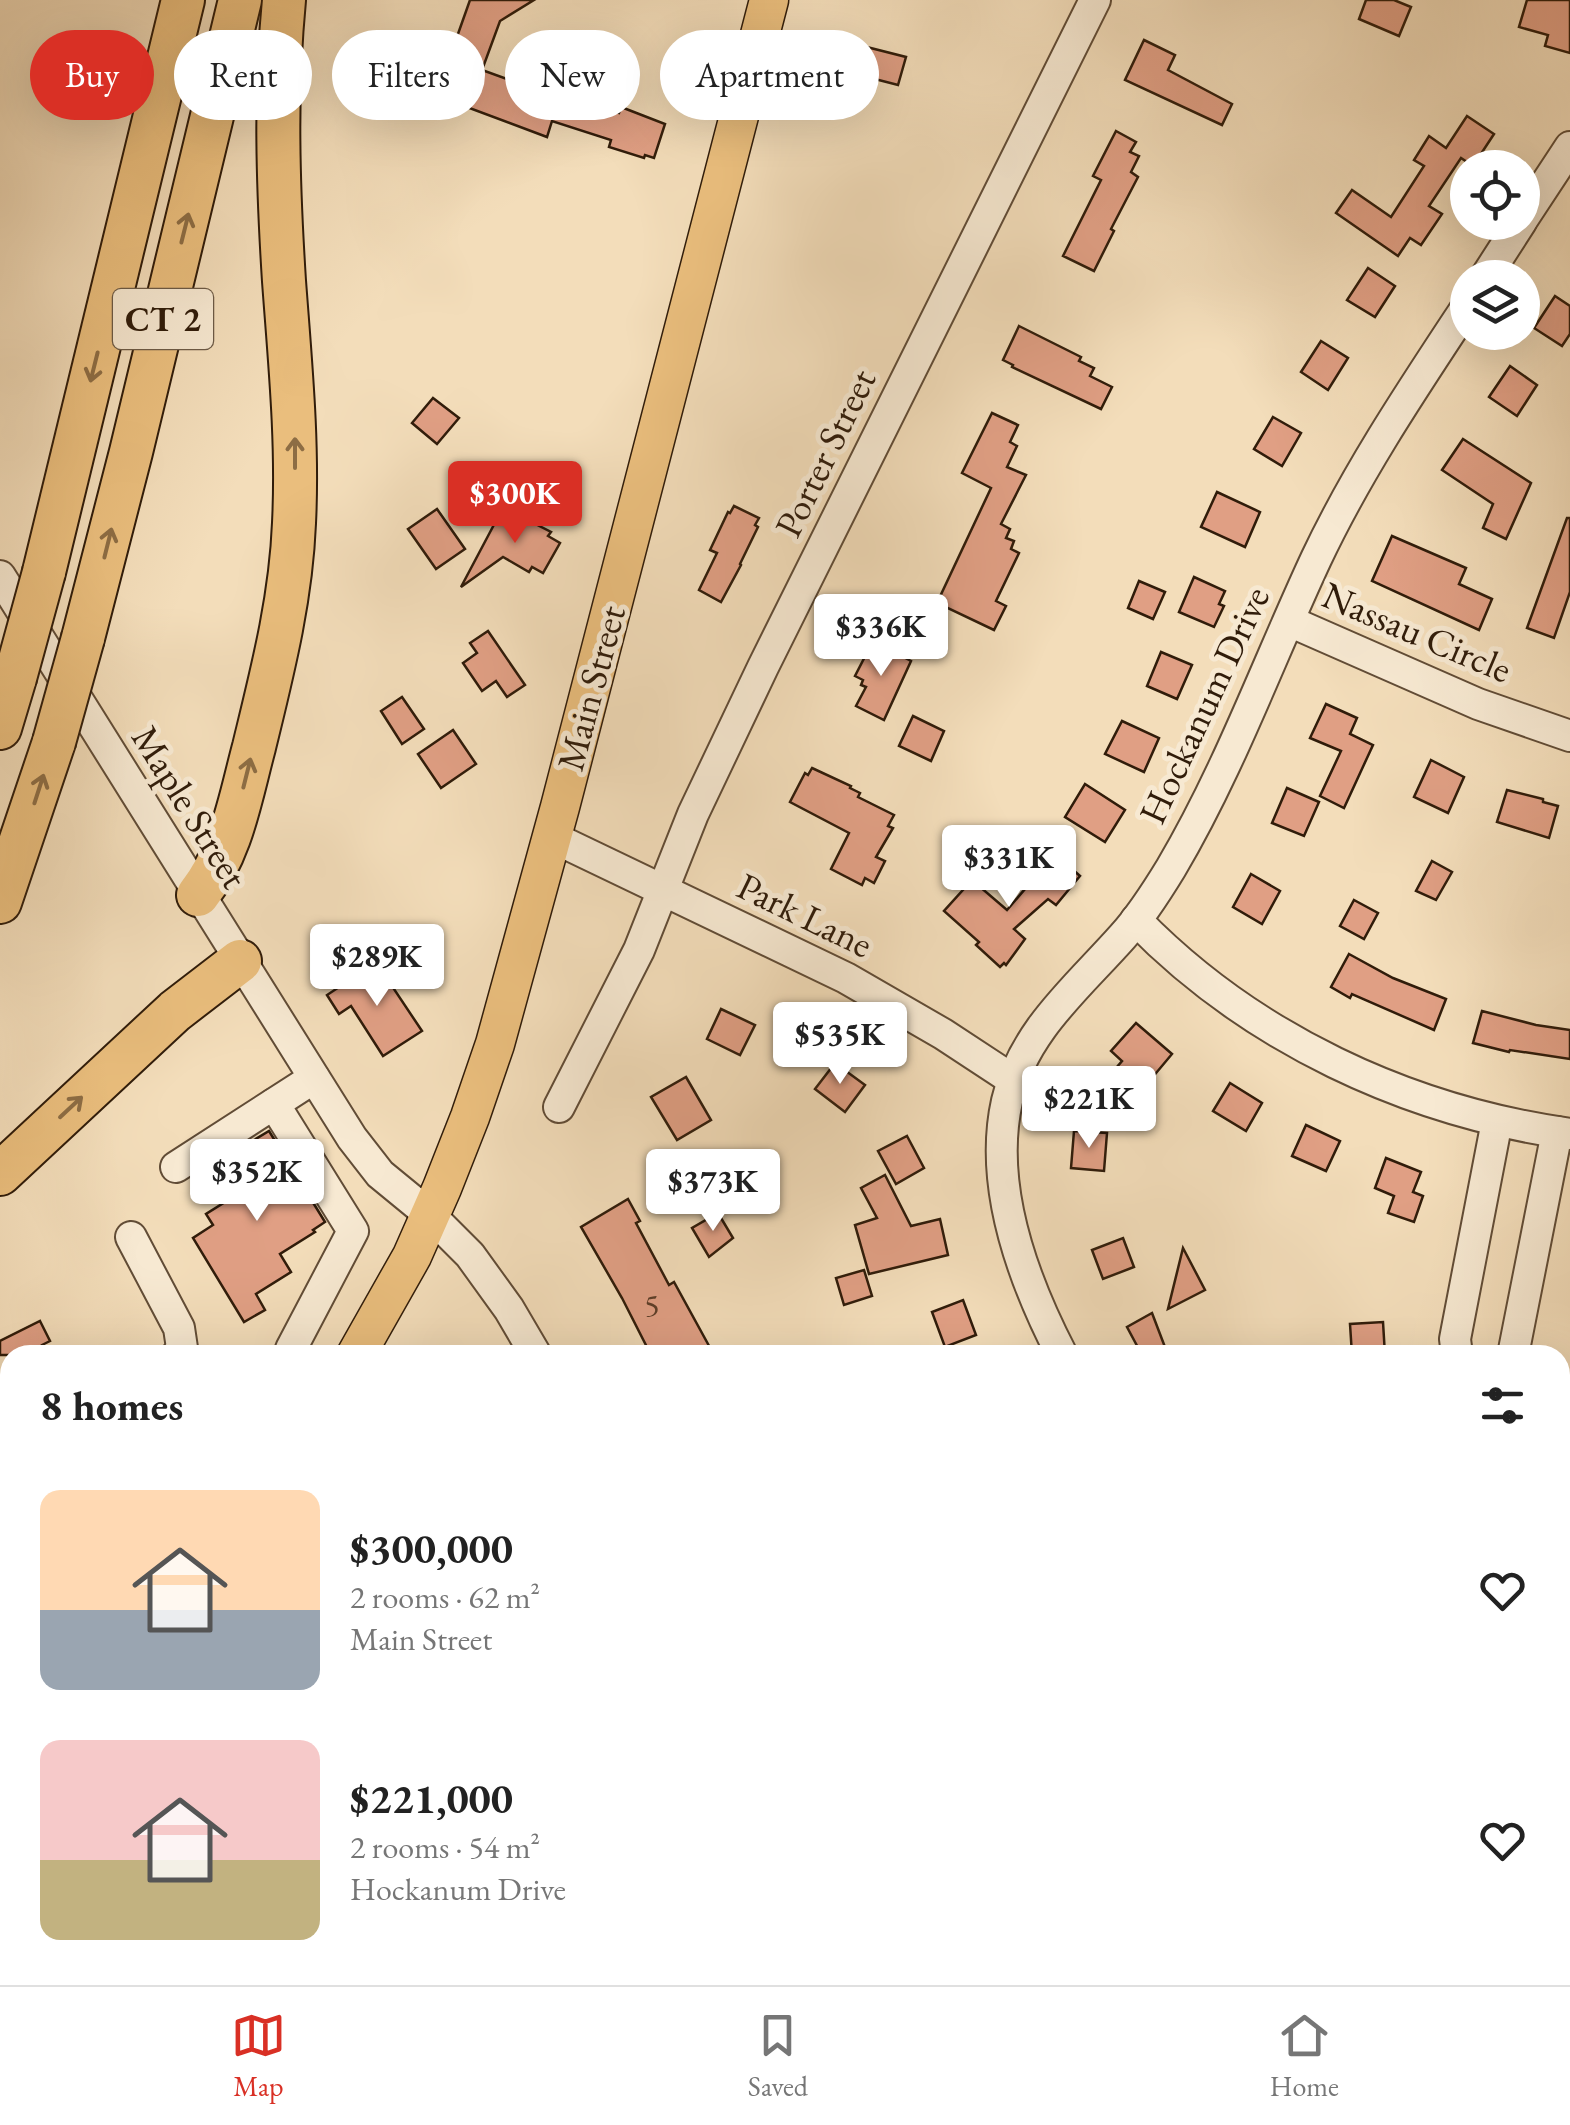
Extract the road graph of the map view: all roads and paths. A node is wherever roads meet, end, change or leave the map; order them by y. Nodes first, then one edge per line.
1 (183, 0) edge
2 (240, 0) edge
3 (284, 0) edge
4 (770, 0) edge
5 (1095, 0) edge
6 (1570, 147) edge
7 (1540, 194) edge
8 (1450, 332) edge
9 (0, 576) edge
10 (1289, 621) junction
11 (0, 728) edge
12 (1570, 736) edge
13 (552, 837) junction
14 (663, 890) junction
15 (198, 894) junction
16 (0, 902) edge
17 (1136, 920) junction
18 (240, 961) junction
19 (314, 1078) junction
20 (1013, 1080) junction
21 (274, 1104) junction
22 (559, 1108) dead end
23 (1497, 1121) junction
24 (1564, 1133) edge
25 (176, 1167) dead end
26 (0, 1174) edge
27 (380, 1174) junction
28 (342, 1214) junction
29 (430, 1215) junction
30 (131, 1237) dead end
31 (181, 1345) edge
32 (295, 1345) edge
33 (362, 1345) edge
34 (530, 1345) edge
35 (1057, 1345) edge
36 (1456, 1345) edge
37 (1515, 1345) edge

1 -> 11 highway, CT 2, bridge
16 -> 2 highway, CT 2, bridge
15 -> 3 highway
4 - 13 main road, Main Street
5 - 14 street, Porter Street
6 - 7 street
8 - 10 street, Hockanum Drive
9 - 15 street, Maple Street
10 - 12 street, Nassau Circle
10 - 17 street, Hockanum Drive
13 - 14 street, Park Lane
13 - 29 main road, Main Street
14 - 20 street, Park Lane
14 - 22 street, Porter Street
15 - 18 street, Maple Street
17 - 20 street, Hockanum Drive
17 - 23 street
18 - 19 street, Maple Street
26 -> 18 highway
19 - 21 street
19 - 27 street, Maple Street
20 - 35 street, Hockanum Drive
21 - 25 street
21 - 28 street
23 - 24 street
23 - 36 street
24 - 37 street
27 - 28 street
27 - 29 street, Maple Street
28 - 32 street
29 - 33 main road, Main Street
29 - 34 street, Maple Street
30 - 31 street

